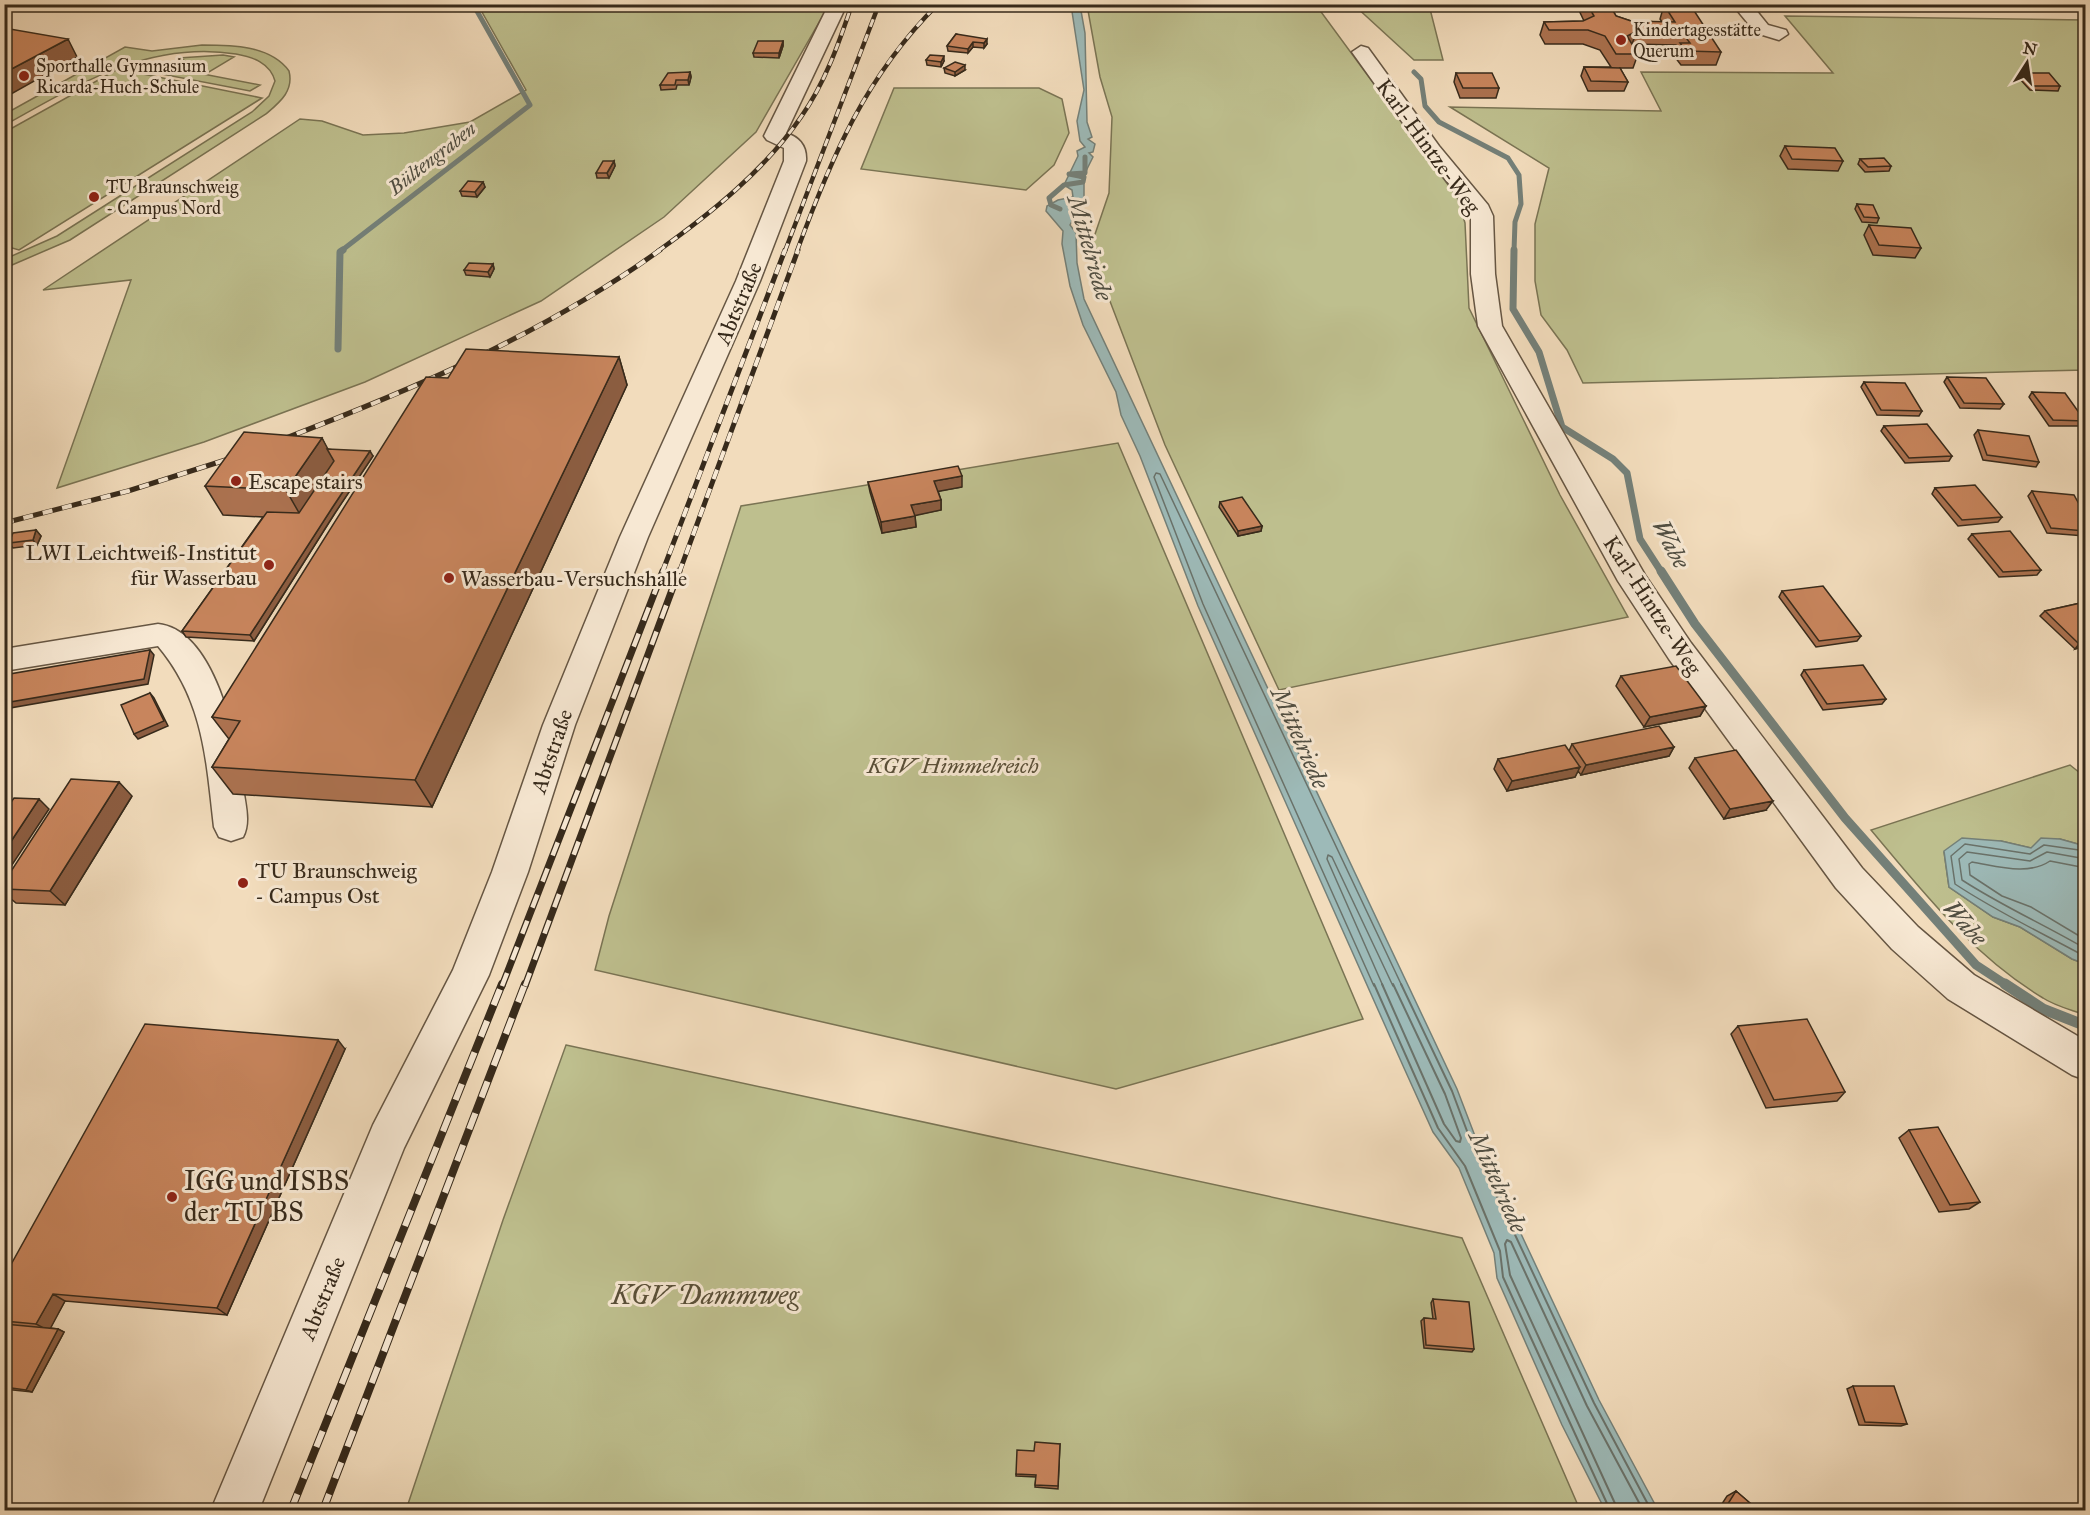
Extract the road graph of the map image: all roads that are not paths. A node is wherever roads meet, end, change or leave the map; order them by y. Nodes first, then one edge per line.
1 (838, 4) edge
2 (1741, 4) edge
3 (1779, 34) dead end
4 (1361, 52) dead end
5 (4, 660) edge
6 (231, 827) dead end
7 (2085, 1062) edge
8 (235, 1510) edge

1 - 8 street, Abtstraße
2 - 3 street
4 - 7 street, Karl-Hintze-Weg
5 - 6 street

